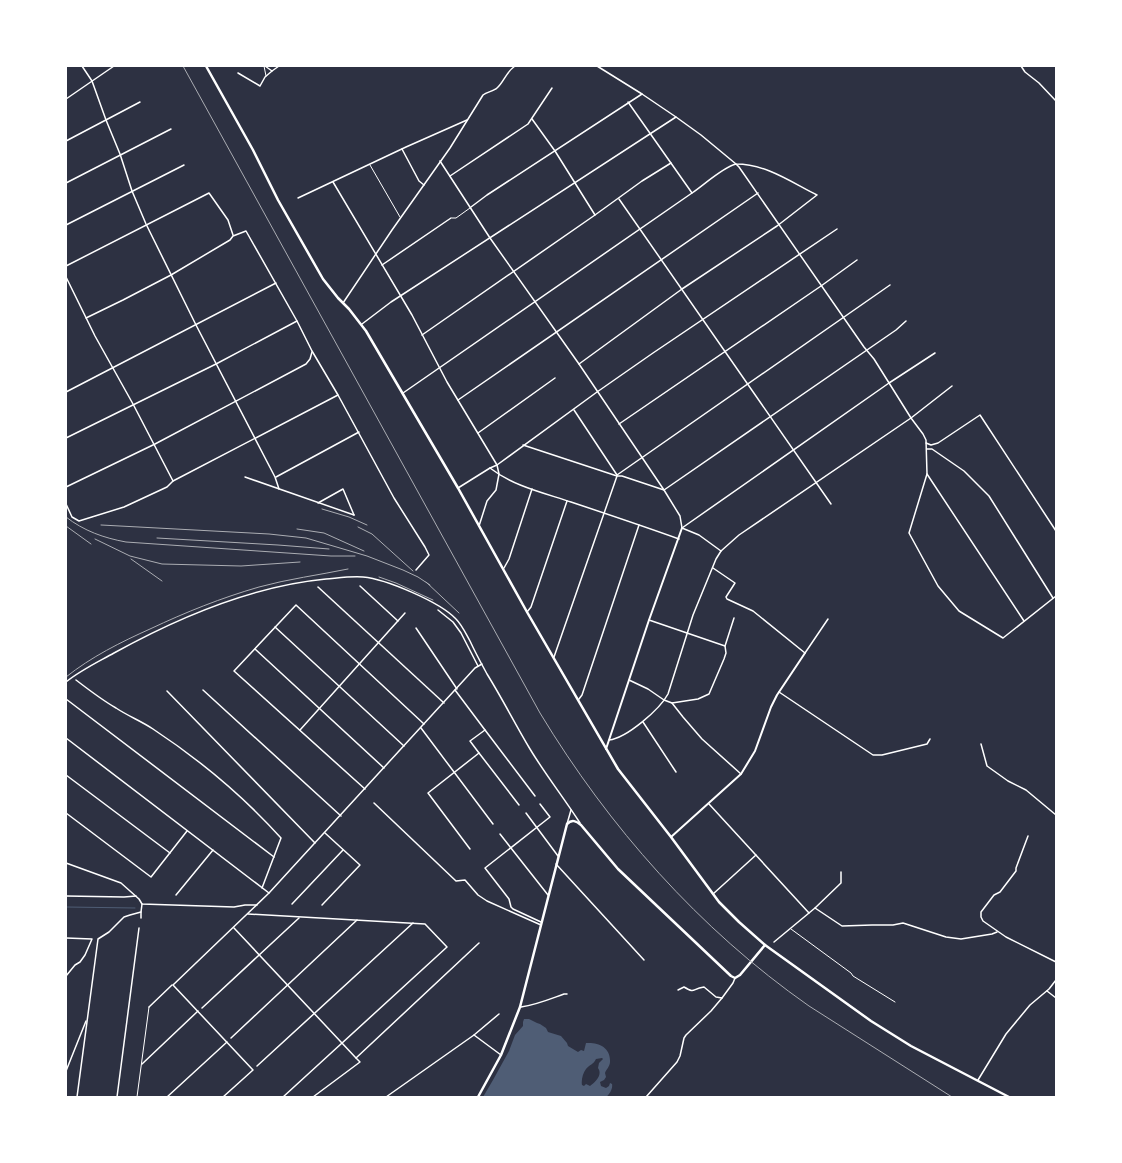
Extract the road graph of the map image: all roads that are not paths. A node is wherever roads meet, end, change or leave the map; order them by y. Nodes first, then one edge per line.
1 (82, 66) edge
2 (114, 66) edge
3 (206, 66) edge
4 (264, 66) edge
5 (279, 66) edge
6 (515, 66) edge
7 (597, 66) edge
8 (1022, 66) edge
9 (272, 71) junction
10 (238, 73) dead end
11 (266, 77) junction
12 (92, 81) junction
13 (552, 88) dead end
14 (642, 94) junction
15 (66, 100) edge
16 (1056, 101) edge
17 (140, 102) dead end
18 (628, 102) junction
19 (676, 117) junction
20 (532, 119) junction
21 (106, 120) junction
22 (467, 120) junction
23 (170, 129) dead end
24 (650, 133) junction
25 (66, 141) edge
26 (402, 149) junction
27 (555, 151) junction
28 (120, 154) junction
29 (440, 161) junction
30 (671, 163) junction
31 (736, 164) junction
32 (184, 165) dead end
33 (370, 165) junction
34 (450, 176) junction
35 (333, 182) junction
36 (575, 182) junction
37 (66, 183) edge
38 (424, 185) junction
39 (132, 191) junction
40 (692, 193) junction
41 (758, 193) junction
42 (298, 198) dead end
43 (619, 199) junction
44 (471, 207) junction
45 (595, 215) junction
46 (401, 218) junction
47 (451, 218) joint
48 (146, 224) junction
49 (779, 224) junction
50 (66, 225) edge
51 (837, 229) dead end
52 (640, 230) junction
53 (233, 236) junction
54 (490, 238) junction
55 (375, 254) junction
56 (799, 254) junction
57 (662, 260) junction
58 (857, 260) dead end
59 (382, 265) junction
60 (66, 266) edge
61 (514, 271) junction
62 (171, 275) junction
63 (66, 277) edge
64 (276, 283) junction
65 (890, 285) dead end
66 (821, 286) junction
67 (682, 289) junction
68 (400, 296) junction
69 (534, 302) junction
70 (343, 303) junction
71 (86, 318) junction
72 (844, 318) junction
73 (703, 320) junction
74 (906, 320) dead end
75 (297, 321) junction
76 (362, 324) junction
77 (196, 325) junction
78 (556, 332) junction
79 (422, 335) junction
80 (867, 350) junction
81 (312, 351) junction
82 (725, 352) junction
83 (935, 353) dead end
84 (216, 364) junction
85 (578, 364) junction
86 (112, 368) junction
87 (440, 368) junction
88 (555, 378) dead end
89 (889, 382) junction
90 (748, 384) junction
91 (952, 386) dead end
92 (66, 392) edge
93 (597, 392) junction
94 (403, 393) junction
95 (338, 395) junction
96 (458, 400) junction
97 (235, 402) junction
98 (133, 404) junction
99 (574, 409) junction
100 (770, 416) junction
101 (911, 418) junction
102 (619, 424) junction
103 (359, 432) junction
104 (478, 433) junction
105 (66, 438) edge
106 (255, 439) junction
107 (926, 443) junction
108 (155, 444) junction
109 (523, 445) junction
110 (794, 449) junction
111 (926, 449) junction
112 (642, 458) junction
113 (209, 463) junction
114 (496, 465) junction
115 (211, 466) dead end
116 (490, 468) junction
117 (499, 474) junction
118 (927, 474) junction
119 (617, 475) junction
120 (275, 477) junction
121 (245, 478) dead end
122 (174, 481) junction
123 (817, 482) junction
124 (66, 487) edge
125 (458, 488) junction
126 (279, 489) junction
127 (532, 489) junction
128 (664, 490) junction
129 (567, 501) junction
130 (318, 503) junction
131 (66, 504) edge
132 (831, 504) dead end
133 (604, 513) junction
134 (640, 525) junction
135 (479, 526) junction
136 (682, 528) junction
137 (1056, 531) edge
138 (679, 539) junction
139 (721, 551) junction
140 (504, 568) junction
141 (713, 568) junction
142 (416, 570) dead end
143 (360, 586) dead end
144 (318, 587) dead end
145 (1056, 596) edge
146 (1053, 598) junction
147 (438, 610) dead end
148 (528, 612) junction
149 (405, 613) dead end
150 (734, 618) dead end
151 (828, 619) dead end
152 (649, 620) junction
153 (398, 621) junction
154 (1024, 621) junction
155 (275, 627) junction
156 (416, 628) dead end
157 (687, 633) junction
158 (378, 643) junction
159 (725, 646) junction
160 (255, 649) junction
161 (805, 653) junction
162 (554, 657) junction
163 (359, 664) junction
164 (482, 664) junction
165 (478, 666) junction
166 (76, 680) dead end
167 (629, 680) junction
168 (66, 682) edge
169 (339, 686) junction
170 (456, 689) junction
171 (203, 690) dead end
172 (167, 691) dead end
173 (779, 692) junction
174 (66, 699) edge
175 (578, 699) junction
176 (664, 700) junction
177 (444, 703) junction
178 (672, 703) junction
179 (319, 708) junction
180 (643, 721) junction
181 (424, 724) junction
182 (421, 728) junction
183 (300, 730) junction
184 (485, 730) junction
185 (66, 738) edge
186 (930, 739) dead end
187 (610, 740) junction
188 (982, 744) dead end
189 (404, 746) junction
190 (606, 749) junction
191 (479, 753) junction
192 (384, 768) junction
193 (454, 772) junction
194 (676, 772) dead end
195 (741, 774) junction
196 (66, 775) edge
197 (365, 789) junction
198 (535, 796) dead end
199 (374, 803) dead end
200 (540, 804) dead end
201 (709, 804) junction
202 (519, 805) dead end
203 (571, 810) junction
204 (66, 813) edge
205 (526, 813) dead end
206 (341, 816) junction
207 (1056, 816) edge
208 (493, 824) dead end
209 (567, 824) junction
210 (581, 825) junction
211 (536, 827) junction
212 (187, 831) junction
213 (325, 833) junction
214 (500, 834) dead end
215 (1028, 836) dead end
216 (672, 837) junction
217 (315, 843) junction
218 (511, 847) junction
219 (470, 849) dead end
220 (213, 850) junction
221 (343, 850) junction
222 (170, 853) junction
223 (756, 855) junction
224 (558, 856) junction
225 (274, 857) junction
226 (1022, 859) dead end
227 (1018, 861) junction
228 (66, 863) edge
229 (556, 864) junction
230 (840, 872) dead end
231 (262, 888) junction
232 (270, 893) junction
233 (176, 895) dead end
234 (548, 895) junction
235 (713, 895) junction
236 (66, 896) edge
237 (136, 896) junction
238 (142, 904) junction
239 (292, 904) dead end
240 (257, 905) junction
241 (322, 905) dead end
242 (815, 908) junction
243 (141, 912) junction
244 (809, 913) junction
245 (248, 914) junction
246 (299, 917) junction
247 (141, 918) dead end
248 (357, 920) junction
249 (413, 923) junction
250 (541, 923) junction
251 (139, 928) dead end
252 (234, 928) junction
253 (791, 928) junction
254 (997, 932) junction
255 (66, 938) edge
256 (774, 942) dead end
257 (479, 944) dead end
258 (765, 945) junction
259 (259, 955) junction
260 (644, 960) dead end
261 (1056, 962) edge
262 (66, 976) edge
263 (735, 978) junction
264 (1056, 980) edge
265 (173, 985) junction
266 (287, 985) junction
267 (678, 990) dead end
268 (1047, 991) junction
269 (566, 994) dead end
270 (722, 998) junction
271 (1056, 998) edge
272 (895, 1002) dead end
273 (149, 1007) joint
274 (520, 1007) junction
275 (202, 1008) dead end
276 (198, 1011) junction
277 (314, 1013) junction
278 (499, 1014) dead end
279 (88, 1017) junction
280 (474, 1035) junction
281 (231, 1038) dead end
282 (227, 1042) junction
283 (342, 1043) junction
284 (501, 1054) junction
285 (356, 1058) junction
286 (142, 1064) junction
287 (257, 1066) dead end
288 (66, 1071) edge
289 (978, 1081) junction
290 (77, 1097) edge
291 (117, 1097) edge
292 (138, 1097) edge
293 (167, 1097) edge
294 (223, 1097) edge
295 (283, 1097) edge
296 (313, 1097) edge
297 (386, 1097) edge
298 (478, 1097) edge
299 (646, 1097) edge
300 (1009, 1097) edge

1 - 12 street
2 - 12 street
3 - 70 main road
4 - 9 street
4 - 11 street
5 - 9 street
6 - 22 street
7 - 14 street
8 - 16 street
9 - 11 street
10 - 11 street
12 - 15 street
12 - 21 street
13 - 20 street
14 - 18 street
14 - 19 street
17 - 21 street
18 - 24 street
18 - 27 street
19 - 24 street
19 - 31 street
20 - 27 street
20 - 34 street
21 - 25 street
21 - 28 street
22 - 26 street
22 - 29 street
23 - 28 street
24 - 30 street
24 - 36 street
26 - 33 street
26 - 38 street
27 - 36 street
27 - 44 street
28 - 37 street
28 - 39 street
29 - 34 street
29 - 38 street
30 - 40 street
30 - 43 street
31 - 40 street
31 - 41 street
31 - 49 street
32 - 39 street
33 - 35 street
33 - 46 street
34 - 44 street
35 - 42 street
35 - 55 street
36 - 45 street
36 - 54 street
38 - 46 street
39 - 48 street
39 - 50 street
40 - 52 street
41 - 49 street
41 - 57 street
43 - 45 street
43 - 52 street
44 - 47 street
44 - 54 street
45 - 61 street
46 - 55 street
47 - 59 street
48 - 53 street
48 - 60 street
48 - 62 street
49 - 56 street
49 - 67 street
51 - 56 street
52 - 57 street
52 - 69 street
53 - 62 street
53 - 64 street
54 - 61 street
54 - 68 street
55 - 59 street
55 - 70 street
56 - 66 street
56 - 73 street
57 - 67 street
57 - 78 street
58 - 66 street
59 - 68 street
61 - 69 street
61 - 79 street
62 - 71 street
62 - 77 street
63 - 71 street
64 - 75 street
64 - 77 street
65 - 72 street
66 - 72 street
66 - 82 street
67 - 73 street
67 - 85 street
68 - 76 street
68 - 79 street
69 - 78 street
69 - 87 street
70 - 76 main road
71 - 86 street
72 - 80 street
72 - 90 street
73 - 82 street
73 - 93 street
74 - 80 street
75 - 81 street
75 - 84 street
76 - 94 main road
77 - 84 street
77 - 86 street
78 - 85 street
78 - 96 street
79 - 87 street
80 - 89 street
80 - 100 street
81 - 95 street
81 - 97 street
82 - 90 street
82 - 102 street
83 - 89 street
84 - 97 street
84 - 98 street
85 - 93 street
86 - 92 street
86 - 98 street
87 - 94 street
87 - 96 street
88 - 104 street
89 - 101 street
89 - 110 street
90 - 100 street
90 - 112 street
91 - 101 street
93 - 99 street
93 - 102 street
94 - 125 main road
95 - 103 street
95 - 106 street
96 - 104 street
97 - 106 street
97 - 108 street
98 - 105 street
98 - 108 street
99 - 109 street
99 - 119 street
100 - 110 street
100 - 128 street
101 - 107 street
101 - 123 street
102 - 112 street
103 - 120 street
103 - 142 street
104 - 114 street
106 - 113 street
106 - 120 street
107 - 111 street
107 - 137 street
108 - 122 street
108 - 124 street
109 - 114 street
109 - 119 street
110 - 123 street
110 - 136 street
111 - 118 street
111 - 146 street
112 - 119 street
112 - 128 street
113 - 115 street
113 - 122 street
114 - 116 street
114 - 117 street
116 - 117 street
116 - 125 street
117 - 127 street
117 - 135 street
118 - 154 street
118 - 154 street
119 - 128 street
119 - 133 street
120 - 126 street
121 - 126 street
122 - 131 street
123 - 132 street
123 - 139 street
125 - 135 main road
126 - 130 street
127 - 129 street
127 - 140 street
128 - 136 street
129 - 133 street
129 - 148 street
130 - 130 street
133 - 134 street
133 - 162 street
134 - 138 street
134 - 175 street
135 - 140 main road
136 - 138 street
136 - 139 street
138 - 152 street
139 - 141 street
140 - 148 main road
141 - 157 street
141 - 161 street
143 - 153 street
144 - 158 street
145 - 146 street
146 - 154 street
147 - 165 street
148 - 162 main road
149 - 153 street
150 - 159 street
151 - 161 street
152 - 157 street
152 - 167 street
153 - 158 street
155 - 160 street
155 - 163 street
155 - 169 street
156 - 170 street
157 - 159 street
157 - 176 street
158 - 163 street
158 - 177 street
159 - 178 street
160 - 179 street
160 - 183 street
161 - 173 street
162 - 175 main road
163 - 169 street
163 - 181 street
164 - 165 street
164 - 168 street
164 - 203 street
165 - 170 street
166 - 225 street
167 - 176 street
167 - 187 street
169 - 179 street
169 - 189 street
170 - 177 street
170 - 184 street
171 - 206 street
172 - 217 street
173 - 186 street
173 - 195 street
174 - 225 street
175 - 190 main road
176 - 178 street
176 - 180 street
177 - 181 street
178 - 195 street
179 - 183 street
179 - 192 street
180 - 187 street
180 - 194 street
181 - 182 street
182 - 189 street
182 - 193 street
183 - 197 street
184 - 191 street
184 - 198 street
185 - 212 street
187 - 190 street
188 - 207 street
189 - 192 street
190 - 216 main road
191 - 193 street
191 - 202 street
192 - 197 street
193 - 208 street
193 - 219 street
195 - 201 street
196 - 222 street
197 - 206 street
199 - 250 street
200 - 211 street
201 - 216 street
201 - 223 street
203 - 209 street
203 - 210 street
204 - 222 street
205 - 211 street
206 - 213 street
209 - 210 main road
209 - 224 main road
210 - 263 main road
211 - 218 street
211 - 224 street
212 - 220 street
212 - 222 street
213 - 217 street
213 - 221 street
214 - 218 street
215 - 227 street
216 - 235 main road
217 - 232 street
218 - 234 street
218 - 250 street
220 - 231 street
220 - 233 street
221 - 239 street
221 - 241 street
223 - 235 street
223 - 244 street
224 - 229 main road
225 - 231 street
226 - 227 street
227 - 254 street
228 - 237 street
229 - 234 main road
229 - 260 street
230 - 242 street
231 - 232 street
232 - 240 street
234 - 250 main road
235 - 258 main road
236 - 237 street
237 - 238 street
238 - 240 street
238 - 243 street
240 - 245 street
242 - 244 street
242 - 254 street
243 - 247 street
243 - 279 street
244 - 253 street
245 - 246 street
245 - 252 street
246 - 248 street
246 - 259 street
248 - 249 street
248 - 266 street
249 - 277 street
249 - 283 street
250 - 274 main road
251 - 291 street
252 - 259 street
252 - 265 street
253 - 256 street
253 - 272 street
254 - 261 street
255 - 262 street
257 - 285 street
258 - 263 main road
258 - 289 main road
259 - 266 street
259 - 275 street
263 - 270 street
264 - 268 street
265 - 273 street
265 - 276 street
266 - 277 street
266 - 281 street
267 - 270 street
268 - 271 street
268 - 289 street
269 - 274 street
270 - 299 street
273 - 286 street
274 - 284 main road
276 - 282 street
276 - 286 street
277 - 283 street
277 - 287 street
278 - 280 street
279 - 288 street
279 - 290 street
280 - 284 street
280 - 297 street
282 - 293 street
282 - 294 street
283 - 285 street
283 - 295 street
284 - 298 main road
285 - 296 street
286 - 292 street
289 - 300 main road

